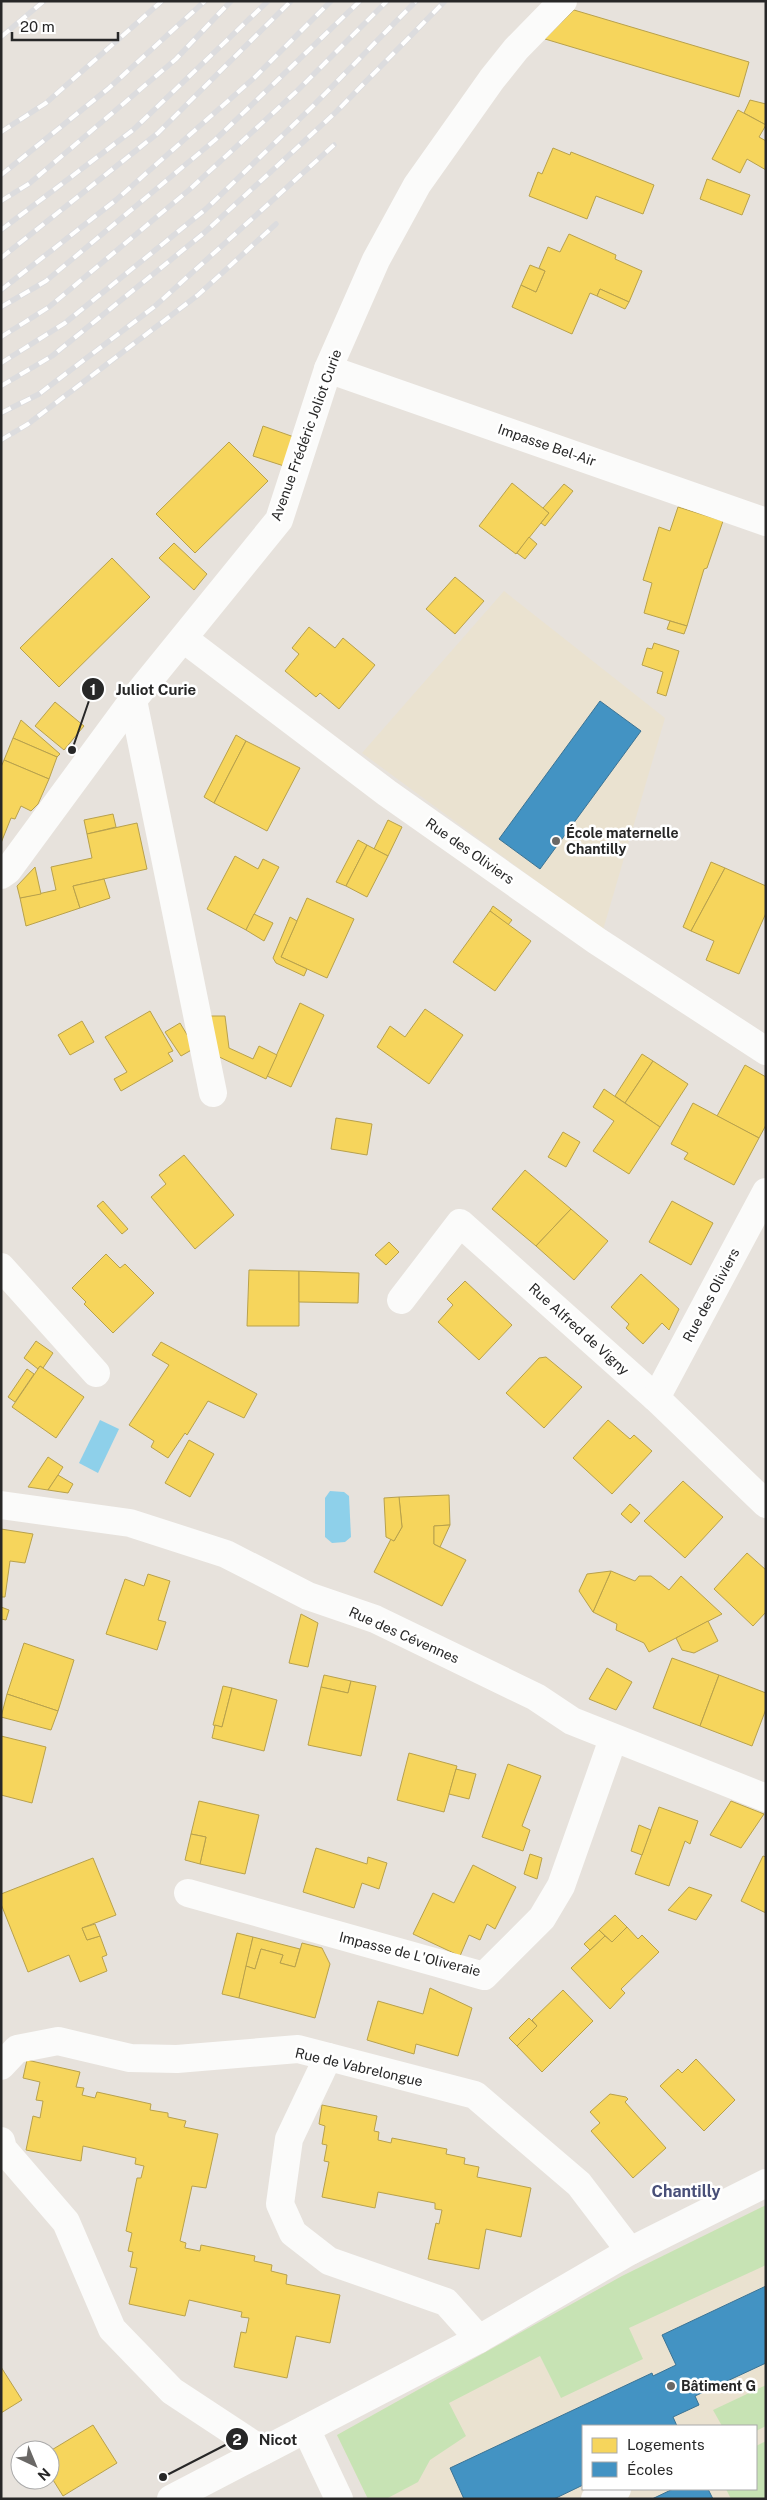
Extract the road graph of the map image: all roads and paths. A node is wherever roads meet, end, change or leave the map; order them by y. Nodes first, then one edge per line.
1 (563, 1) edge
2 (328, 369) junction
3 (766, 522) edge
4 (184, 639) junction
5 (133, 700) junction
6 (1, 875) edge
7 (766, 1051) edge
8 (213, 1092) dead end
9 (766, 1192) edge
10 (1, 1267) edge
11 (401, 1300) dead end
12 (96, 1373) dead end
13 (656, 1398) junction
14 (766, 1504) edge
15 (1, 1505) edge
16 (614, 1739) junction
17 (766, 1798) edge
18 (188, 1893) dead end
19 (328, 2057) junction
20 (1, 2066) edge
21 (1, 2141) edge
22 (766, 2183) edge
23 (630, 2251) junction
24 (479, 2339) junction
25 (306, 2429) junction
26 (262, 2451) junction
27 (614, 2490) edge
28 (171, 2499) edge
29 (339, 2499) edge
30 (595, 2499) edge

1 - 2 street, Avenue Frédéric Joliot Curie
2 - 3 street, Impasse Bel-Air
2 - 4 street, Avenue Frédéric Joliot Curie
4 - 5 street, Avenue Frédéric Joliot Curie
4 - 7 street, Rue des Oliviers
5 - 6 street, Avenue Frédéric Joliot Curie
5 - 8 street
9 - 13 street, Rue des Oliviers
10 - 12 street
11 - 13 street, Rue Alfred de Vigny
13 - 14 street, Rue Alfred de Vigny
15 - 16 street, Rue des Cévennes
16 - 17 street, Rue des Cévennes
16 - 18 street, Impasse de L'Oliveraie
19 - 20 street, Rue de Vabrelongue
19 - 23 street, Rue de Vabrelongue
19 - 24 street
21 - 26 street
22 - 23 street
23 - 24 street
24 - 25 street
25 - 26 street
25 - 29 street
26 - 28 street
27 - 30 street

